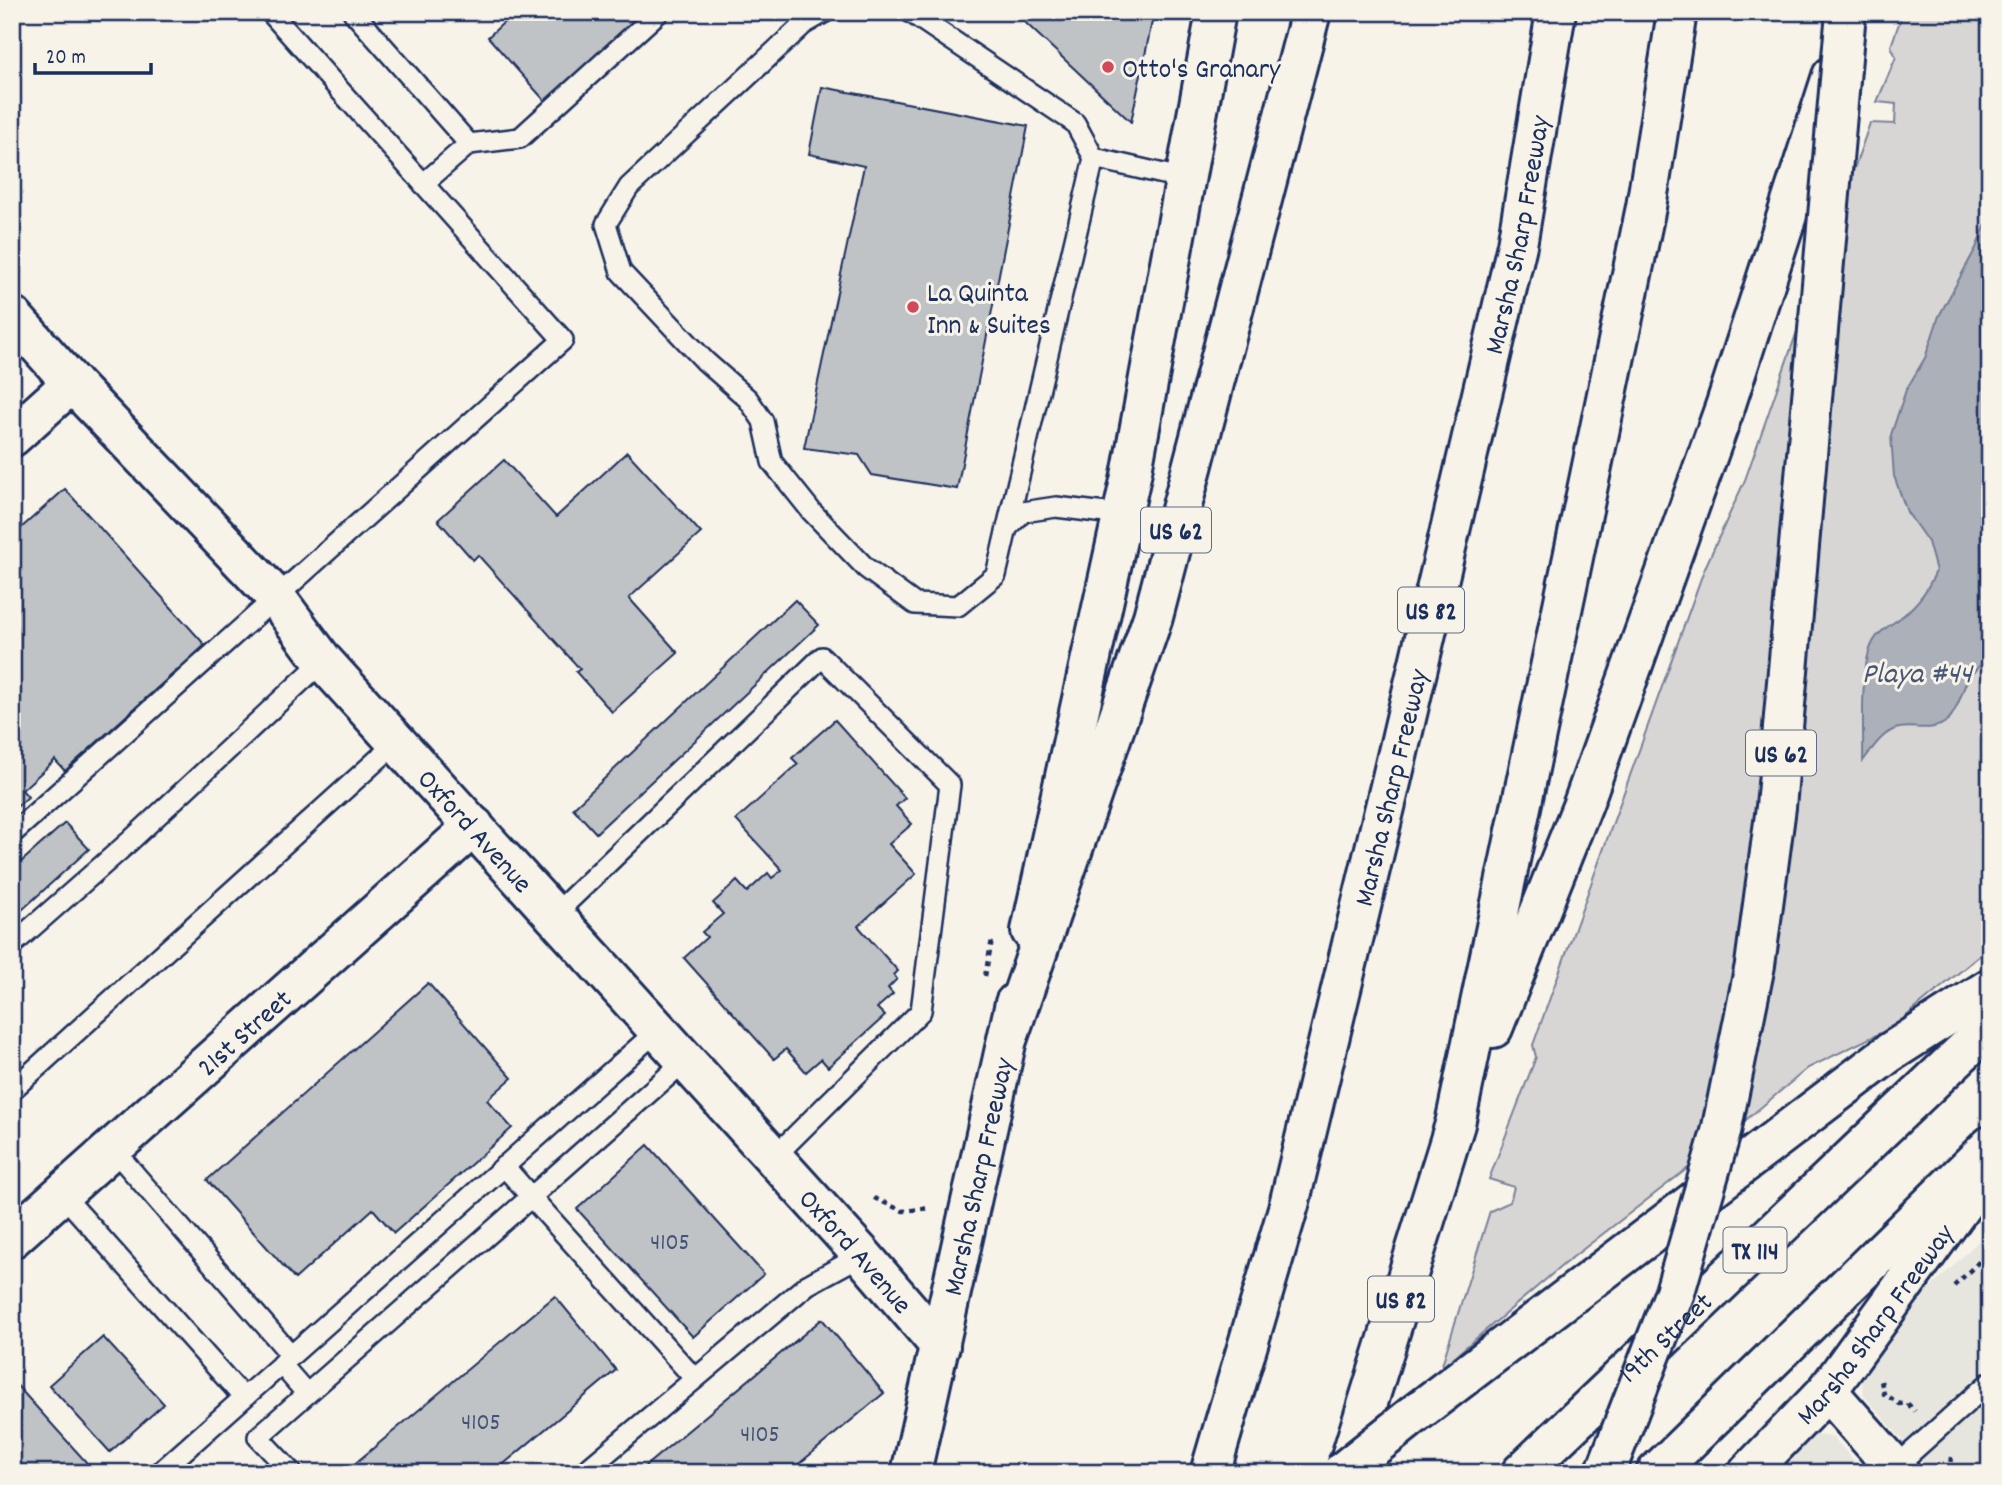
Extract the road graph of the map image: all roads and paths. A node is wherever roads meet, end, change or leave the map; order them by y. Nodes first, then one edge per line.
1 (270, 12) edge
2 (353, 12) edge
3 (659, 12) edge
4 (825, 12) edge
5 (910, 12) edge
6 (1216, 12) edge
7 (1311, 12) edge
8 (1556, 12) edge
9 (1677, 12) edge
10 (1846, 12) edge
11 (1853, 12) edge
12 (469, 144) junction
13 (1094, 158) junction
14 (1185, 179) junction
15 (423, 184) junction
16 (12, 316) edge
17 (72, 383) junction
18 (12, 438) edge
19 (1122, 516) junction
20 (1007, 527) junction
21 (275, 596) junction
22 (323, 661) junction
23 (397, 742) junction
24 (474, 827) junction
25 (12, 834) edge
26 (554, 915) junction
27 (12, 944) edge
28 (1990, 988) edge
29 (1990, 1026) edge
30 (658, 1030) junction
31 (1008, 1037) junction
32 (686, 1060) junction
33 (12, 1090) edge
34 (1455, 1124) junction
35 (1990, 1146) edge
36 (113, 1149) junction
37 (774, 1158) junction
38 (504, 1166) junction
39 (1990, 1166) edge
40 (62, 1194) junction
41 (531, 1197) junction
42 (12, 1238) edge
43 (1990, 1251) edge
44 (862, 1255) junction
45 (1952, 1289) dead end
46 (940, 1346) junction
47 (286, 1359) junction
48 (1879, 1374) dead end
49 (695, 1379) junction
50 (1990, 1382) edge
51 (1827, 1391) junction
52 (307, 1394) junction
53 (243, 1397) junction
54 (1934, 1432) junction
55 (1897, 1470) edge
56 (159, 1473) edge
57 (292, 1473) edge
58 (583, 1473) edge
59 (911, 1473) edge
60 (1210, 1473) edge
61 (1341, 1473) edge
62 (1346, 1473) edge
63 (1521, 1473) edge
64 (1605, 1473) edge
65 (1657, 1473) edge
66 (1748, 1473) edge
67 (1953, 1473) edge

1 - 15 lane
2 - 12 lane
3 - 12 lane
4 - 20 lane
5 - 13 lane
6 - 14 main road, Marsha Sharp Freeway
7 - 31 main road, US 62
8 - 60 main road, Marsha Sharp Freeway / US 82
9 - 34 main road, US 82
10 - 64 main road, US 62, bridge
11 - 34 main road
12 - 15 lane
13 - 14 lane
13 - 20 lane
14 - 19 main road, Marsha Sharp Freeway
15 - 21 lane
16 - 17 main road, Oxford Avenue
17 - 18 main road
17 - 21 main road, Oxford Avenue
19 - 20 lane
19 - 31 main road, Marsha Sharp Freeway
21 - 22 main road, Oxford Avenue
21 - 25 lane
22 - 23 main road, Oxford Avenue
22 - 27 lane
23 - 24 main road, Oxford Avenue
23 - 33 lane
24 - 26 main road, Oxford Avenue
24 - 36 main road, 21st Street
26 - 30 main road, Oxford Avenue
26 - 37 lane
28 - 61 main road, bridge
29 - 63 main road, 19th Street / TX 114
30 - 32 main road, Oxford Avenue
30 - 38 lane
31 - 46 main road, Marsha Sharp Freeway / US 62
32 - 37 main road, Oxford Avenue
32 - 41 lane
34 - 62 main road, US 82
35 - 65 main road
36 - 40 main road, 21st Street
36 - 47 lane
37 - 44 main road, Oxford Avenue
38 - 41 lane
38 - 47 lane
39 - 51 main road, Marsha Sharp Freeway
40 - 42 main road, 21st Street
40 - 53 lane
41 - 49 lane
41 - 52 lane
43 - 45 path
44 - 46 main road, Oxford Avenue
44 - 49 lane
46 - 59 main road, Marsha Sharp Freeway / US 62
47 - 52 lane
47 - 53 lane
48 - 54 path
49 - 58 lane
50 - 54 lane
51 - 55 main road
51 - 66 main road, Marsha Sharp Freeway
52 - 57 lane
53 - 56 lane
54 - 55 lane
54 - 67 path

